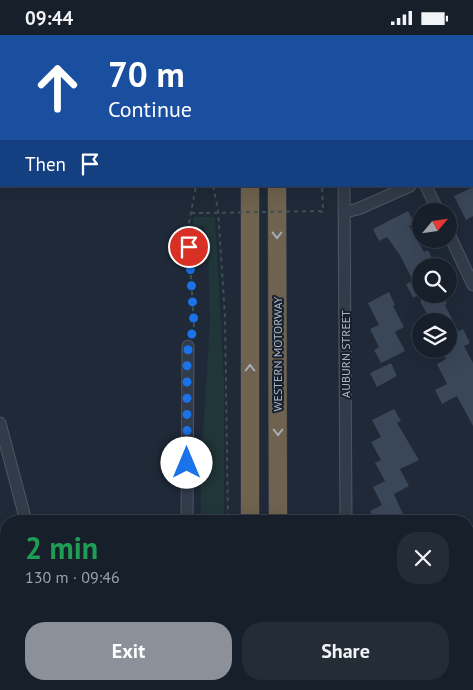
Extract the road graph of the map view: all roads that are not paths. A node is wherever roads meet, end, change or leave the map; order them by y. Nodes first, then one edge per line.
1 (250, 187) edge
2 (277, 187) edge
3 (282, 187) edge
4 (344, 187) edge
5 (408, 187) edge
6 (426, 187) edge
7 (434, 203) edge
8 (277, 207) junction
9 (345, 212) junction
10 (456, 248) edge
11 (473, 285) edge
12 (188, 346) road end
13 (0, 423) edge
14 (24, 515) edge
15 (187, 515) edge
16 (250, 515) edge
17 (278, 515) edge
18 (346, 515) edge

16 -> 1 highway
2 - 8 highway, WESTERN MOTORWAY
3 - 8 highway
4 - 9 street, AUBURN STREET
5 - 9 street
6 - 7 street
8 -> 17 highway, WESTERN MOTORWAY
9 - 18 street, AUBURN STREET
10 - 11 street
12 - 15 street
13 - 14 street

